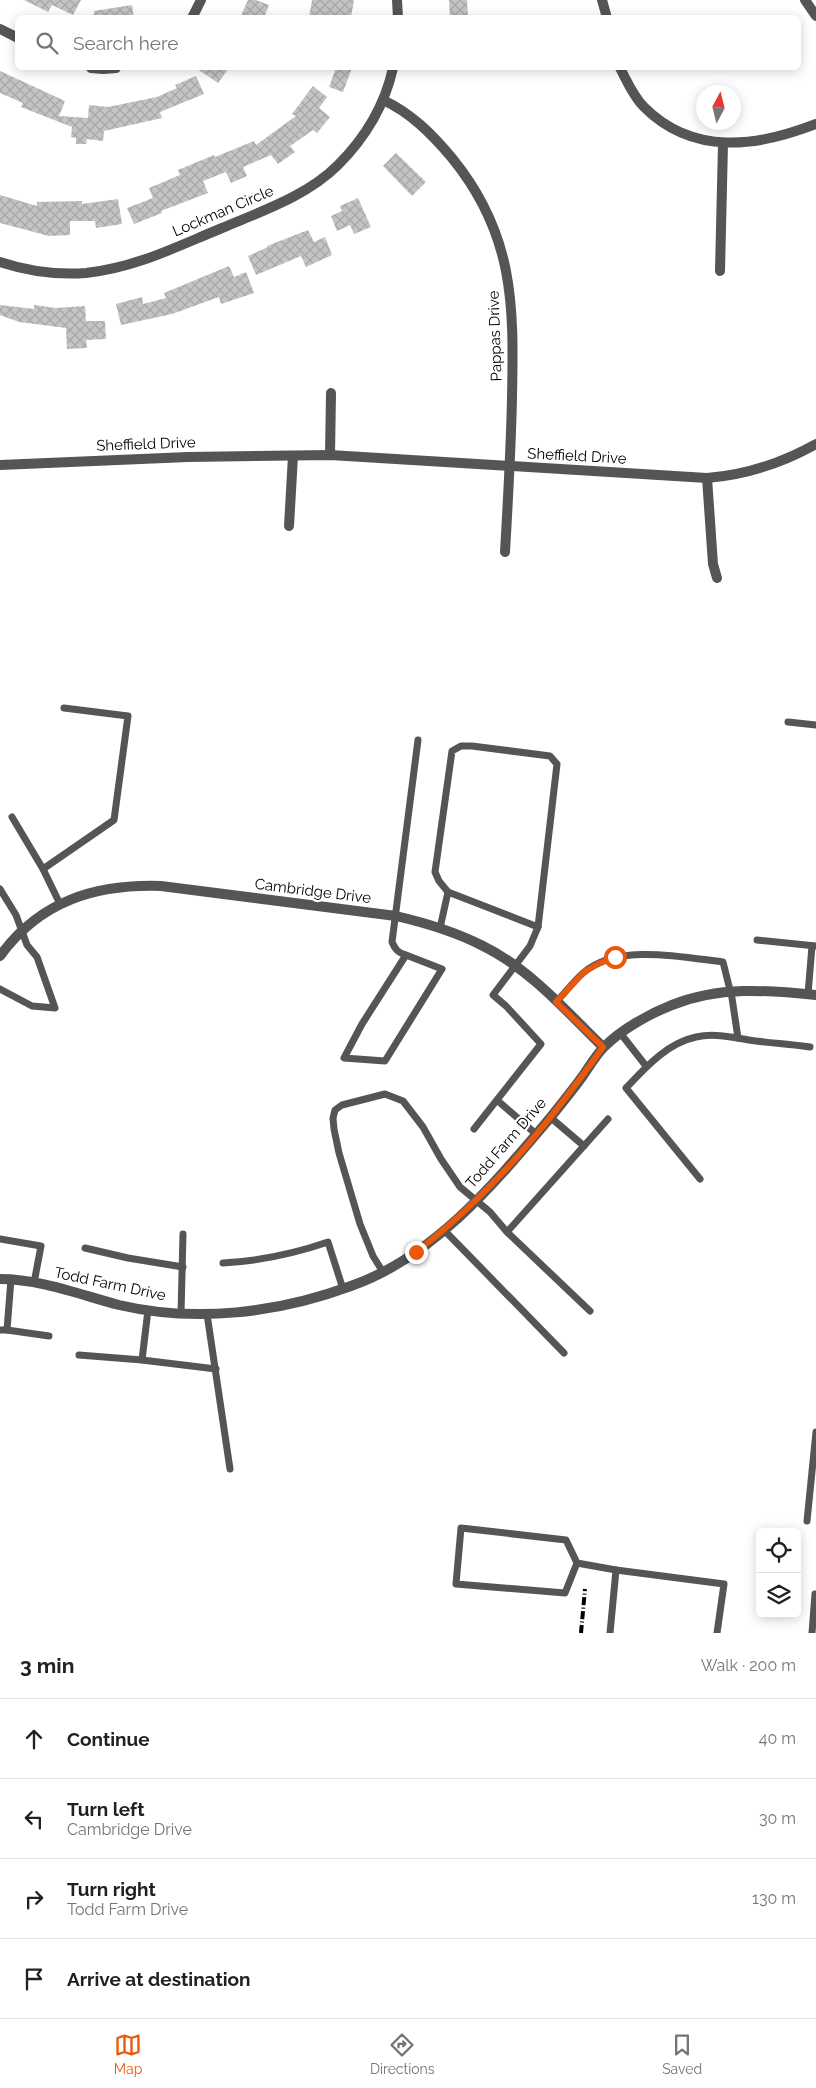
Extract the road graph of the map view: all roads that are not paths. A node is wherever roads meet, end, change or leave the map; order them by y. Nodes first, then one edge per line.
1 (201, 0) edge
2 (398, 0) edge
3 (602, 0) edge
4 (804, 0) edge
5 (194, 15) edge
6 (398, 15) edge
7 (606, 15) edge
8 (816, 16) edge
9 (0, 29) edge
10 (15, 36) edge
11 (392, 70) edge
12 (621, 70) edge
13 (383, 100) junction
14 (816, 124) edge
15 (723, 144) junction
16 (0, 262) edge
17 (720, 271) dead end
18 (331, 393) dead end
19 (816, 444) edge
20 (330, 455) junction
21 (293, 456) junction
22 (0, 465) edge
23 (510, 467) junction
24 (706, 478) junction
25 (289, 526) dead end
26 (505, 552) dead end
27 (717, 578) dead end
28 (64, 708) dead end
29 (788, 722) dead end
30 (816, 725) edge
31 (418, 740) dead end
32 (12, 817) dead end
33 (43, 868) junction
34 (0, 889) edge
35 (448, 892) junction
36 (60, 904) junction
37 (396, 916) junction
38 (538, 927) junction
39 (440, 928) junction
40 (22, 932) junction
41 (757, 940) dead end
42 (814, 946) edge
43 (406, 955) junction
44 (0, 956) edge
45 (514, 966) junction
46 (0, 989) edge
47 (730, 990) junction
48 (812, 995) edge
49 (556, 1002) junction
50 (621, 1034) junction
51 (738, 1038) junction
52 (810, 1046) dead end
53 (603, 1047) junction
54 (646, 1066) junction
55 (498, 1101) junction
56 (550, 1117) junction
57 (608, 1119) dead end
58 (474, 1129) dead end
59 (536, 1134) junction
60 (584, 1146) junction
61 (700, 1179) dead end
62 (476, 1200) junction
63 (444, 1230) junction
64 (507, 1232) junction
65 (183, 1234) dead end
66 (0, 1239) edge
67 (85, 1248) dead end
68 (223, 1263) dead end
69 (183, 1267) junction
70 (382, 1272) junction
71 (0, 1279) edge
72 (11, 1279) junction
73 (34, 1283) junction
74 (343, 1289) junction
75 (148, 1310) junction
76 (590, 1312) dead end
77 (181, 1314) junction
78 (207, 1314) junction
79 (3, 1330) edge
80 (49, 1336) dead end
81 (564, 1353) dead end
82 (79, 1355) dead end
83 (142, 1360) junction
84 (216, 1369) junction
85 (816, 1432) edge
86 (230, 1469) dead end
87 (807, 1522) dead end
88 (577, 1564) junction
89 (616, 1570) junction
90 (815, 1594) edge
91 (610, 1633) edge
92 (717, 1633) edge
93 (812, 1633) edge

1 - 5 street
2 - 6 street
3 - 7 street
4 - 8 street
9 - 10 street
11 - 13 street, Lockman Circle
12 - 15 street
13 - 16 street, Lockman Circle
13 - 23 street, Pappas Drive
14 - 15 street
15 - 17 street
18 - 20 street
19 - 24 street, Sheffield Drive
20 - 21 street, Sheffield Drive
20 - 23 street, Sheffield Drive
21 - 22 street, Sheffield Drive
21 - 25 street
23 - 24 street, Sheffield Drive
23 - 26 street, Pappas Drive
24 - 27 street
28 - 33 lane
29 - 30 lane
31 - 37 lane
32 - 33 lane
33 - 36 lane
34 - 40 lane
35 - 38 lane
35 - 38 lane
35 - 39 lane
36 - 37 street, Cambridge Drive
36 - 40 street, Cambridge Drive
37 - 39 street, Cambridge Drive
37 - 43 lane
38 - 45 lane
39 - 45 street, Cambridge Drive
40 - 44 street, Cambridge Drive
40 - 46 lane
41 - 42 lane
42 - 48 lane
43 - 43 lane
45 - 49 street, Cambridge Drive
45 - 55 lane
47 - 48 street, Todd Farm Drive
47 - 49 lane
47 - 50 street, Todd Farm Drive
47 - 51 lane
49 - 53 street, Cambridge Drive
50 - 53 street, Todd Farm Drive
50 - 54 lane
51 - 52 lane
51 - 54 lane
53 - 56 street, Todd Farm Drive
54 - 61 lane
55 - 58 lane
55 - 59 lane
56 - 59 street, Todd Farm Drive
56 - 60 lane
57 - 60 lane
59 - 62 street, Todd Farm Drive
60 - 64 lane
62 - 63 street, Todd Farm Drive
62 - 64 lane
62 - 70 lane
63 - 70 street, Todd Farm Drive
63 - 81 lane
64 - 76 lane
65 - 69 lane
66 - 73 lane
67 - 69 lane
68 - 74 lane
69 - 77 lane
70 - 74 street, Todd Farm Drive
71 - 72 street, Todd Farm Drive
72 - 73 street, Todd Farm Drive
72 - 79 lane
73 - 75 street, Todd Farm Drive
74 - 78 street, Todd Farm Drive
75 - 77 street, Todd Farm Drive
75 - 83 lane
77 - 78 street, Todd Farm Drive
78 - 84 lane
79 - 80 lane
82 - 83 lane
83 - 84 lane
84 - 86 lane
85 - 87 lane
88 - 88 lane
88 - 89 lane
89 - 91 lane
89 - 92 lane
90 - 93 lane

